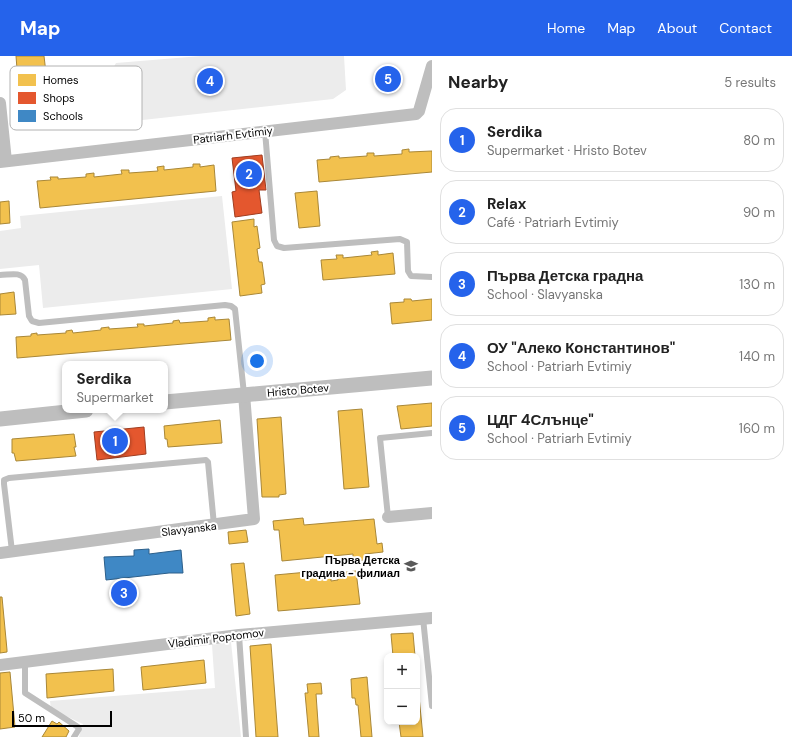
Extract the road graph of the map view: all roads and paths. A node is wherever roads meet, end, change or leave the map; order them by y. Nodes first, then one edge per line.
1 (432, 66) edge
2 (0, 103) edge
3 (265, 131) junction
4 (3, 161) edge
5 (0, 276) edge
6 (432, 277) edge
7 (432, 378) edge
8 (244, 394) junction
9 (168, 402) edge
10 (62, 412) edge
11 (0, 418) edge
12 (432, 433) edge
13 (432, 513) edge
14 (388, 517) joint
15 (214, 526) junction
16 (12, 551) junction
17 (0, 553) edge
18 (428, 618) edge
19 (239, 635) junction
20 (25, 662) junction
21 (0, 665) edge
22 (432, 706) edge
23 (74, 737) edge
24 (246, 737) edge

1 - 3 street, Patriarh Evtimiy
2 - 4 street
3 - 4 street, Patriarh Evtimiy
3 - 6 lane
5 - 8 lane
7 - 8 street, Hristo Botev
8 - 9 street, Hristo Botev
8 - 15 street, Slavyanska
10 - 11 street
12 - 14 lane
13 - 14 street
15 - 16 street, Slavyanska
15 - 16 lane
16 - 17 street, Slavyanska
18 - 19 street, Vladimir Poptomov
18 - 22 lane
19 - 20 street, Vladimir Poptomov
19 - 24 lane
20 - 21 street, Vladimir Poptomov
20 - 23 lane

